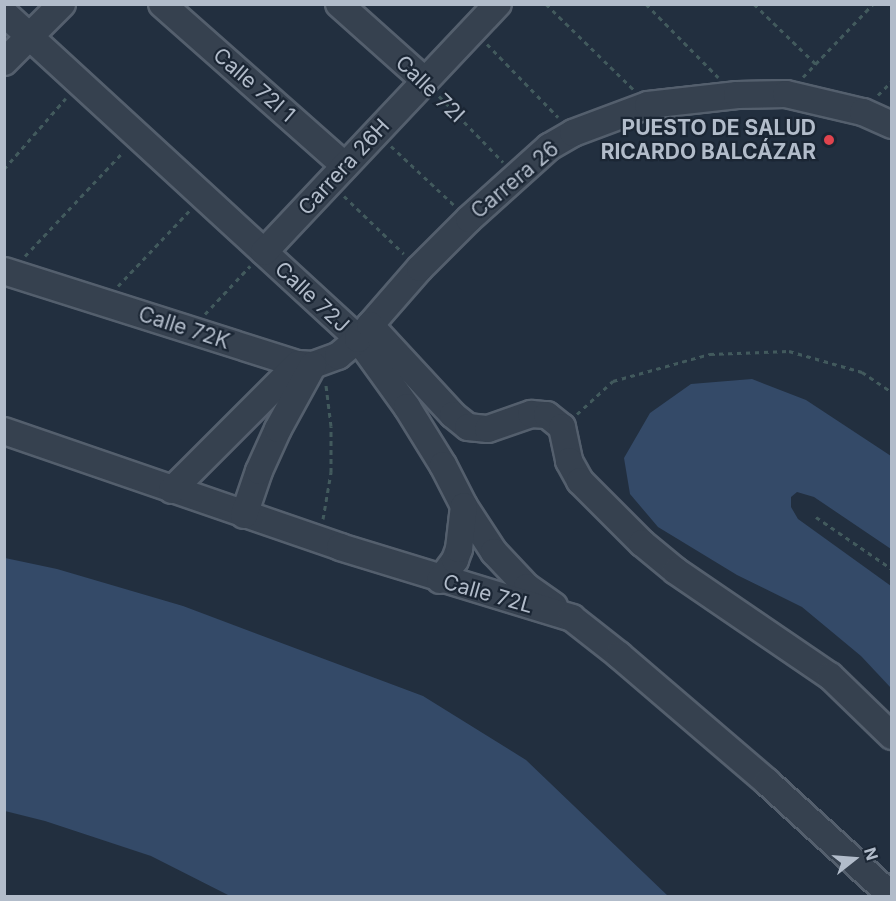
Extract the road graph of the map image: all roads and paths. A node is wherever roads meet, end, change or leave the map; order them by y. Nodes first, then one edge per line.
1 (62, 4) edge
2 (162, 4) edge
3 (339, 4) edge
4 (546, 4) edge
5 (646, 4) edge
6 (754, 4) edge
7 (873, 4) edge
8 (495, 6) edge
9 (4, 13) edge
10 (474, 30) junction
11 (29, 37) junction
12 (4, 62) edge
13 (816, 64) junction
14 (81, 81) junction
15 (425, 81) junction
16 (786, 94) junction
17 (737, 95) junction
18 (648, 105) junction
19 (891, 125) edge
20 (376, 133) junction
21 (573, 133) junction
22 (139, 135) junction
23 (4, 169) edge
24 (337, 174) junction
25 (517, 176) junction
26 (203, 195) junction
27 (469, 219) junction
28 (264, 252) junction
29 (420, 268) junction
30 (7, 272) edge
31 (103, 302) junction
32 (190, 330) junction
33 (364, 332) junction
34 (312, 364) junction
35 (891, 392) edge
36 (562, 427) junction
37 (4, 431) edge
38 (172, 490) junction
39 (464, 506) junction
40 (244, 515) junction
41 (816, 517) dead end
42 (318, 540) junction
43 (891, 569) edge
44 (440, 580) junction
45 (572, 618) junction
46 (891, 736) edge
47 (891, 896) edge

1 - 11 street
2 - 24 street, Calle 72I 1
3 - 15 street, Calle 72I
4 - 18 path
5 - 17 path
6 - 13 path
7 - 13 path
8 - 10 street, Carrera 26H
9 - 11 street, Calle 72J
10 - 15 street, Carrera 26H
10 - 21 path
11 - 12 street
11 - 14 street, Calle 72J
13 - 16 path
14 - 22 street, Calle 72J
14 - 23 path
15 - 20 street, Carrera 26H
15 - 25 path, Calle 72I
16 - 17 street, Carrera 26
16 - 19 street, Carrera 26
17 - 18 street, Carrera 26
18 - 21 street, Carrera 26
20 - 24 street, Carrera 26H
20 - 27 path
21 - 25 street, Carrera 26
22 - 26 street, Calle 72J
22 - 30 path
24 - 28 street, Carrera 26H
24 - 29 path
25 - 27 street, Carrera 26
26 - 28 street, Calle 72J
26 - 31 path
27 - 29 street, Carrera 26
28 - 32 path
28 - 33 street, Calle 72J
29 - 33 street, Carrera 26
30 - 31 street, Calle 72K
31 - 32 street, Calle 72K
32 - 34 street, Calle 72K
33 - 34 street
33 - 36 street
33 - 39 street, Calle 72J
34 - 38 street
34 - 40 street
34 - 42 path
35 - 36 path
36 - 46 street
37 - 38 street, Calle 72L
38 - 40 street, Calle 72L
39 - 44 street
39 - 45 street, Calle 72J
40 - 42 street, Calle 72L
41 - 43 path
42 - 44 street, Calle 72L
44 - 45 street, Calle 72L
45 - 47 street, Calle 72L

